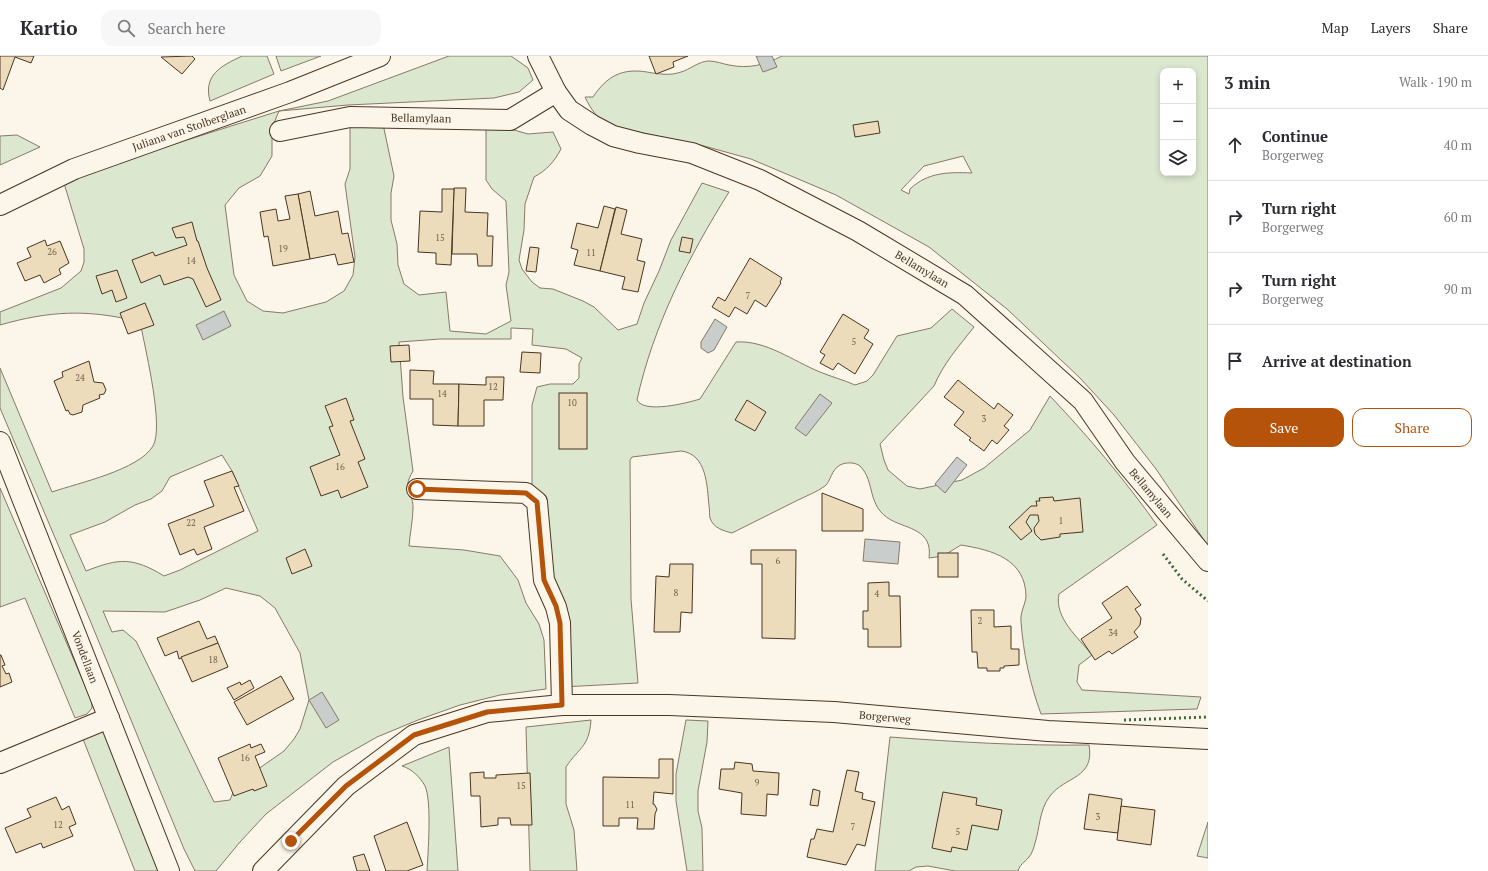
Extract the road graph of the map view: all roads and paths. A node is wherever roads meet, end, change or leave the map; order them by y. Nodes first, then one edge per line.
1 (380, 56) edge
2 (538, 56) edge
3 (556, 92) junction
4 (280, 131) dead end
5 (0, 205) edge
6 (0, 442) edge
7 (417, 489) dead end
8 (1208, 561) edge
9 (562, 705) junction
10 (108, 718) junction
11 (1208, 739) edge
12 (0, 764) edge
13 (169, 871) edge
14 (263, 871) edge

1 - 5 street, Juliana van Stolberglaan
2 - 3 street, Bellamylaan
3 - 4 street, Bellamylaan
3 - 8 street, Bellamylaan
6 - 10 street, Vondellaan
7 - 9 street
9 - 11 street, Borgerweg
9 - 14 street, Borgerweg
10 - 12 street
10 - 13 street, Vondellaan

